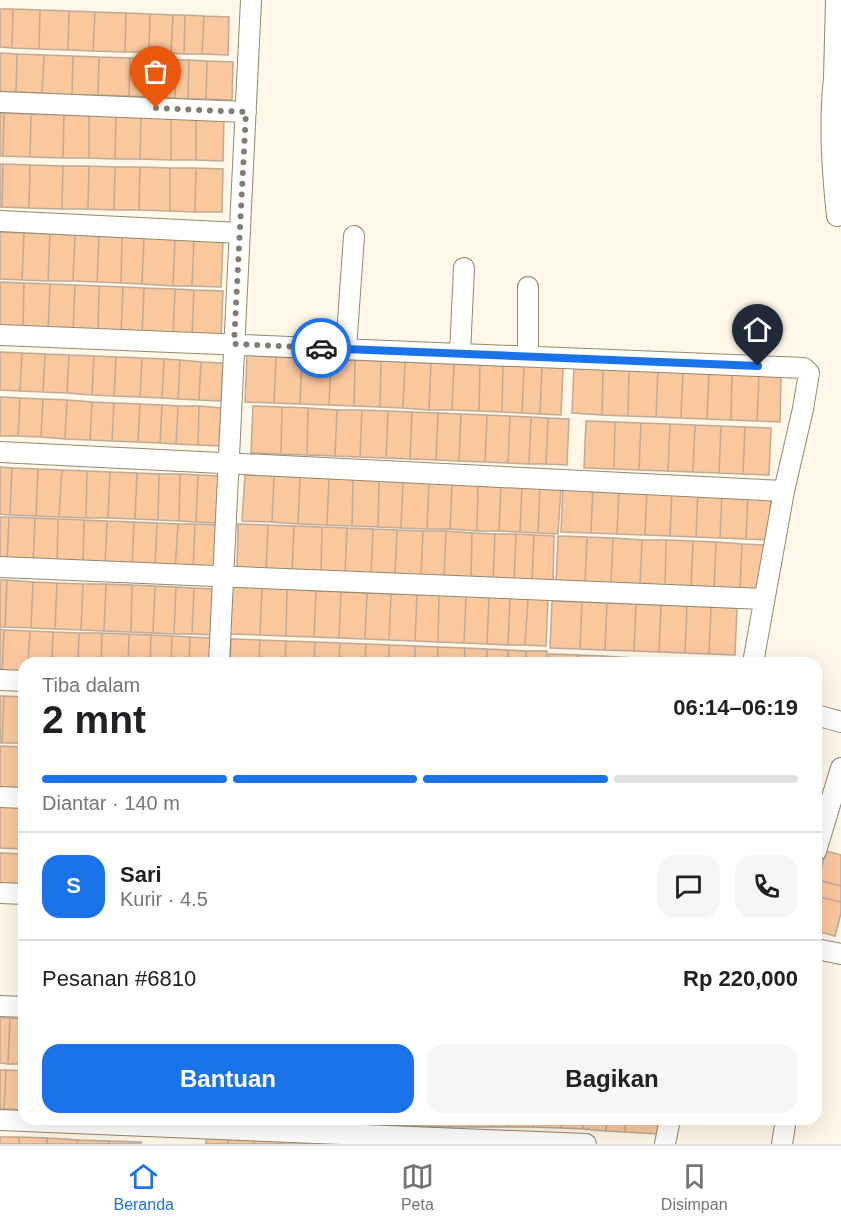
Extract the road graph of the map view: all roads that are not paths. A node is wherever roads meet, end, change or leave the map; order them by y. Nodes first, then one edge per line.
1 (251, 0) edge
2 (837, 0) edge
3 (838, 79) edge
4 (0, 102) edge
5 (246, 112) junction
6 (837, 216) dead end
7 (0, 221) edge
8 (240, 233) junction
9 (354, 236) dead end
10 (464, 268) dead end
11 (528, 287) dead end
12 (0, 335) edge
13 (234, 344) junction
14 (346, 349) junction
15 (460, 353) junction
16 (528, 356) junction
17 (0, 452) edge
18 (229, 463) junction
19 (784, 491) junction
20 (0, 567) edge
21 (223, 577) junction
22 (764, 599) junction
23 (219, 657) edge
24 (754, 657) edge
25 (0, 680) edge
26 (18, 681) edge
27 (822, 717) edge
28 (841, 722) edge
29 (841, 768) edge
30 (0, 797) edge
31 (18, 798) edge
32 (822, 831) edge
33 (0, 893) edge
34 (18, 894) edge
35 (822, 950) edge
36 (841, 954) edge
37 (0, 1006) edge
38 (18, 1007) edge
39 (0, 1120) edge
40 (18, 1121) edge
41 (98, 1125) edge
42 (669, 1125) edge
43 (785, 1125) edge
44 (197, 1130) edge
45 (586, 1144) edge
46 (665, 1144) edge
47 (782, 1144) edge

1 - 5 street
2 - 3 street
3 - 6 street
4 - 5 street
5 - 8 street
7 - 8 street
8 - 13 street
9 - 14 street
10 - 15 street
11 - 16 street
12 - 13 street
13 - 14 street
13 - 18 street
14 - 15 street
15 - 16 street
16 - 19 street
17 - 18 street
18 - 19 street
18 - 21 street
19 - 22 street
20 - 21 street
21 - 22 street
21 - 23 street
22 - 24 street
25 - 26 street
27 - 28 street
29 - 32 street
30 - 31 street
33 - 34 street
35 - 36 street
37 - 38 street
39 - 40 street
41 - 44 street
42 - 46 street
43 - 47 street
44 - 45 street

